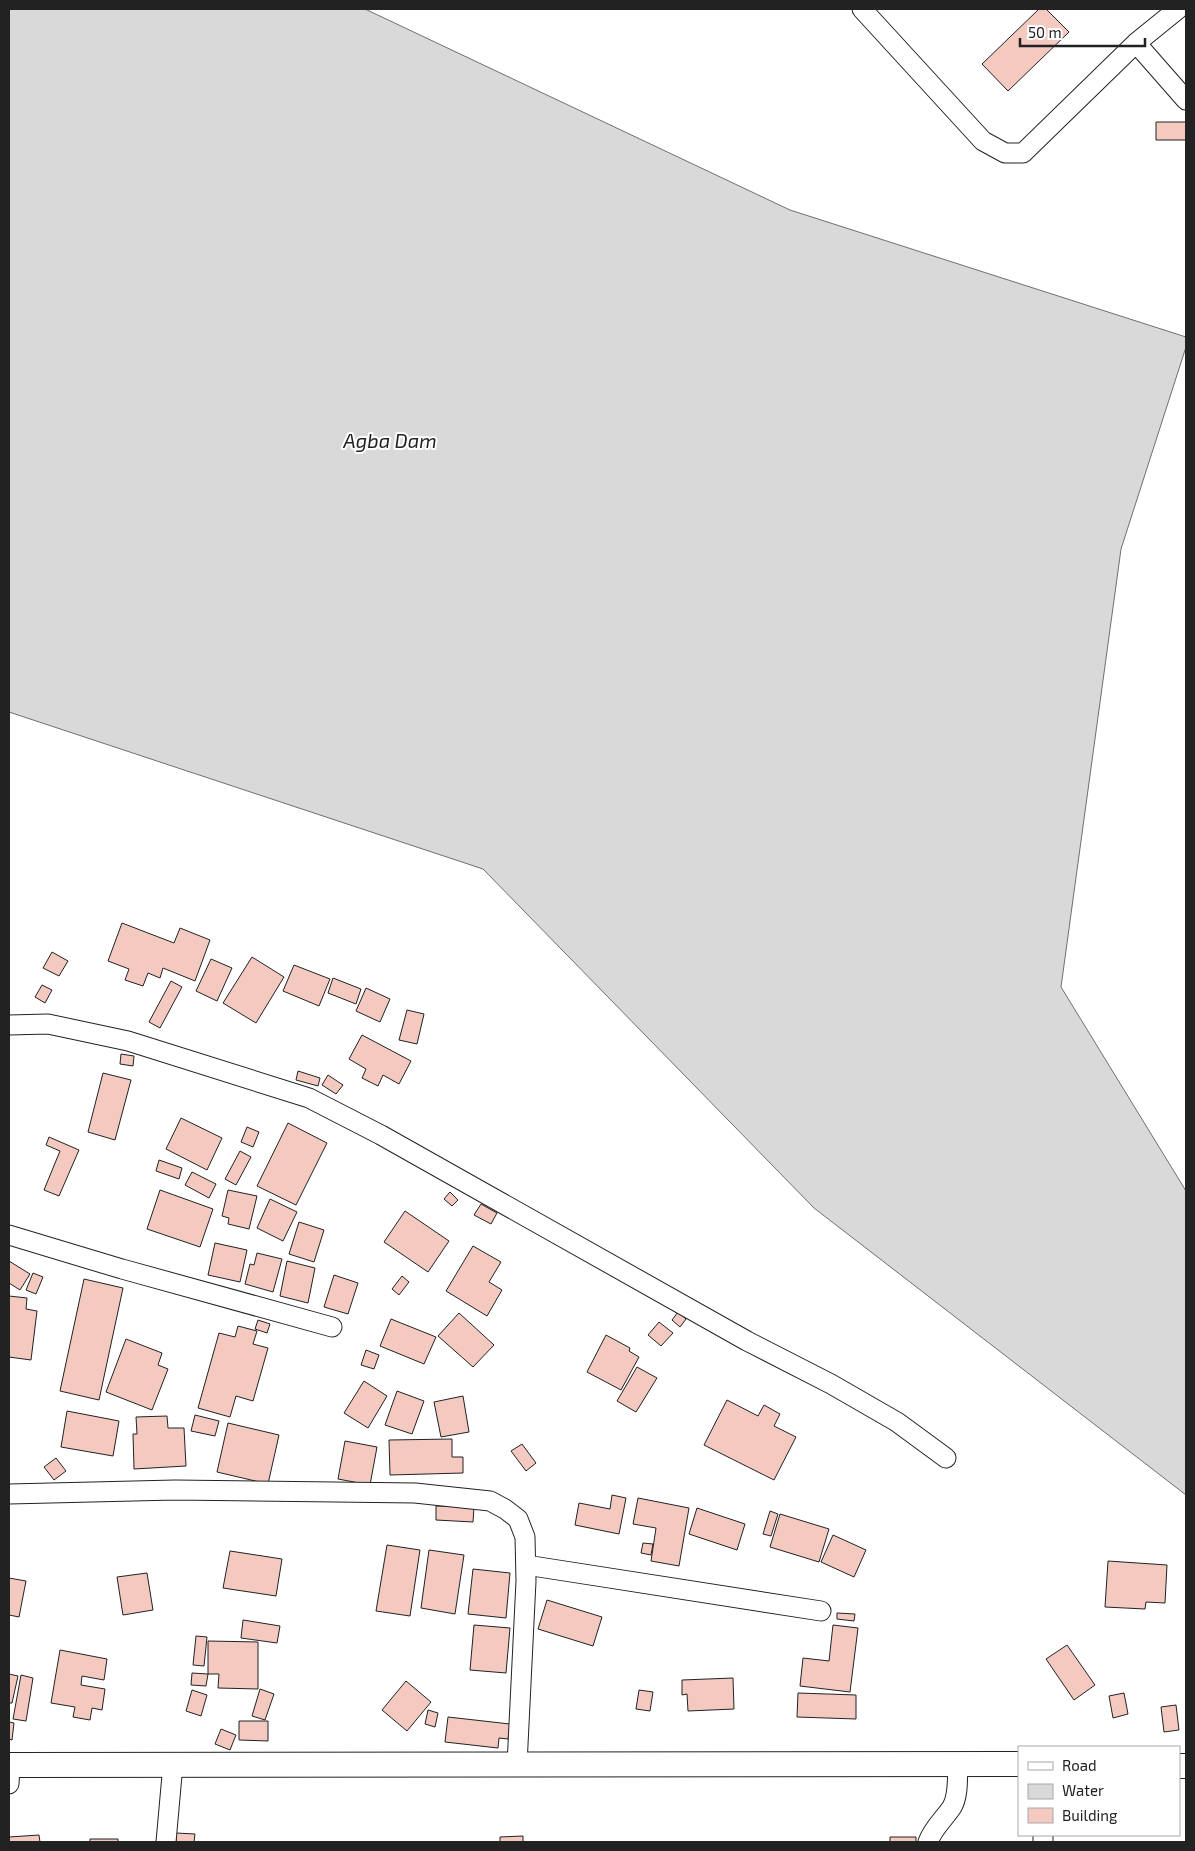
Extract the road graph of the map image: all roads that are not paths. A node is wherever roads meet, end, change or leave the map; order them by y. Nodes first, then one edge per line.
1 (862, 9) edge
2 (1178, 9) edge
3 (1136, 43) junction
4 (1186, 100) edge
5 (10, 1030) edge
6 (9, 1235) edge
7 (332, 1327) dead end
8 (946, 1458) dead end
9 (9, 1494) edge
10 (526, 1565) junction
11 (821, 1611) dead end
12 (173, 1764) junction
13 (958, 1764) junction
14 (1018, 1764) edge
15 (517, 1765) junction
16 (9, 1771) edge
17 (166, 1842) edge
18 (928, 1842) edge

1 - 3 street
2 - 3 street
3 - 4 street
5 - 8 street
6 - 7 street
9 - 10 street
10 - 11 street
10 - 15 street
12 - 15 main road
12 - 16 main road
12 - 17 street
13 - 14 main road
13 - 15 main road
13 - 18 street

